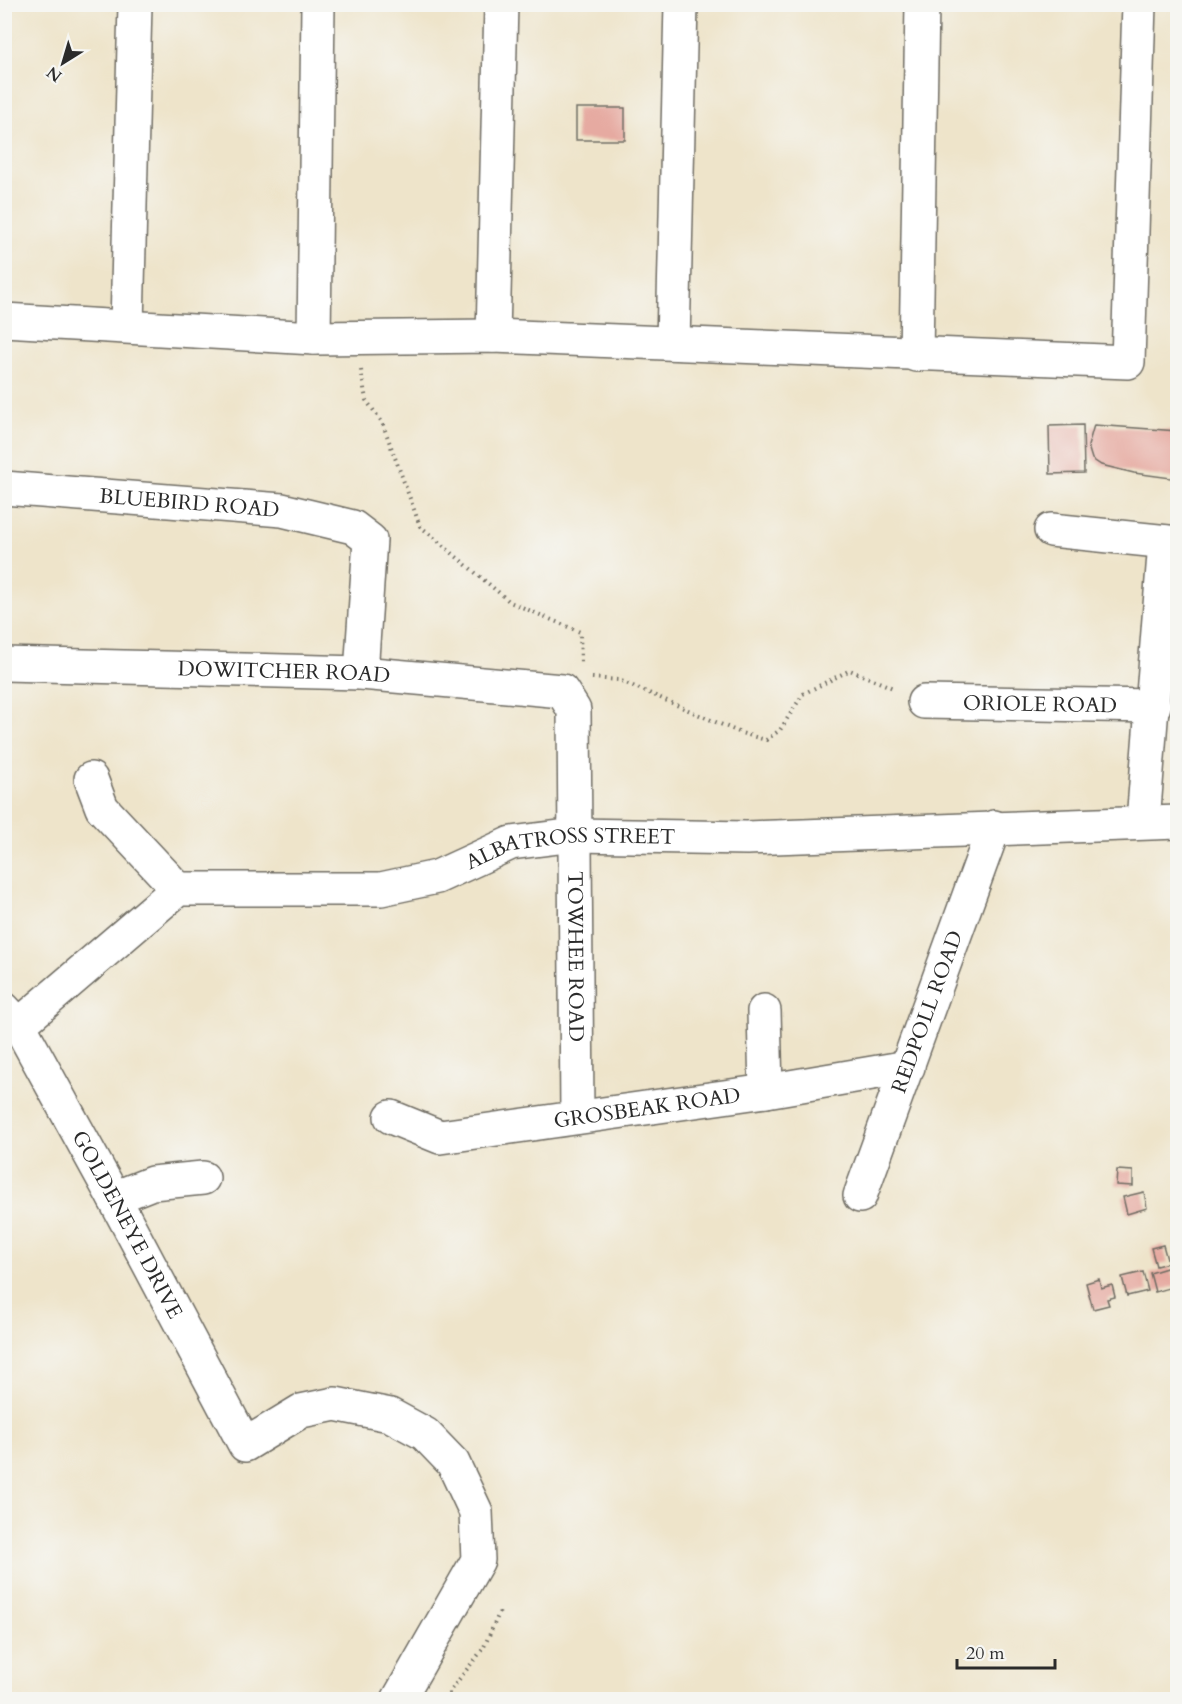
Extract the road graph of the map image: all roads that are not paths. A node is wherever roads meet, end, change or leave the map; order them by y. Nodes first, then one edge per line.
1 (135, 4) edge
2 (318, 4) edge
3 (501, 4) edge
4 (681, 4) edge
5 (922, 4) edge
6 (1139, 4) edge
7 (4, 320) edge
8 (127, 326) junction
9 (493, 336) junction
10 (314, 338) junction
11 (673, 343) junction
12 (916, 355) junction
13 (4, 488) edge
14 (1051, 530) dead end
15 (1171, 543) edge
16 (4, 664) edge
17 (361, 673) junction
18 (572, 681) joint
19 (924, 702) road end
20 (1154, 706) junction
21 (92, 779) dead end
22 (1143, 822) junction
23 (1178, 822) edge
24 (994, 827) junction
25 (575, 835) junction
26 (178, 889) junction
27 (764, 1011) dead end
28 (12, 1017) edge
29 (908, 1067) junction
30 (766, 1091) junction
31 (391, 1117) dead end
32 (578, 1117) junction
33 (203, 1178) dead end
34 (860, 1196) dead end
35 (114, 1198) junction
36 (398, 1700) edge

1 - 8 street
2 - 10 street
3 - 9 street
4 - 11 street
5 - 12 street
6 - 12 street
7 - 8 street
8 - 10 street
9 - 10 street
9 - 11 street
11 - 12 street
13 - 17 street, BLUEBIRD ROAD
14 - 15 street
15 - 20 street
16 - 17 street, DOWITCHER ROAD
17 - 18 street, DOWITCHER ROAD
18 - 25 street, TOWHEE ROAD
19 - 20 street, ORIOLE ROAD
20 - 22 street
21 - 26 street
22 - 23 street, ALBATROSS STREET
22 - 24 street, ALBATROSS STREET
24 - 25 street, ALBATROSS STREET
24 - 29 street, REDPOLL ROAD
25 - 26 street, ALBATROSS STREET
25 - 32 street, TOWHEE ROAD
26 - 28 street
27 - 30 street
28 - 35 street, GOLDENEYE DRIVE
29 - 30 street, GROSBEAK ROAD
29 - 34 street, REDPOLL ROAD
30 - 32 street, GROSBEAK ROAD
31 - 32 street, GROSBEAK ROAD
33 - 35 street
35 - 36 street, GOLDENEYE DRIVE

